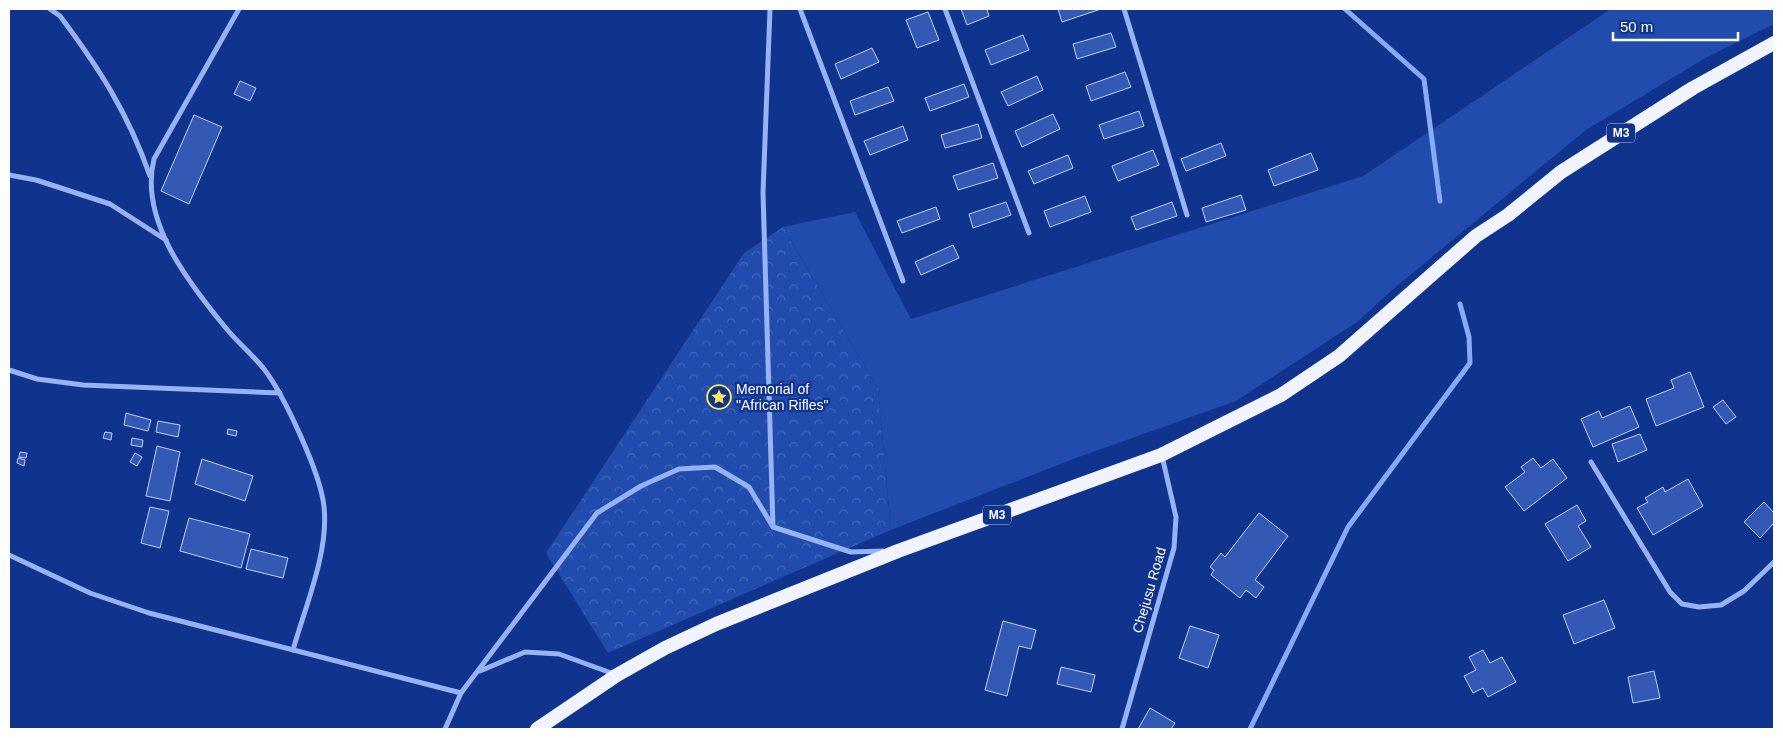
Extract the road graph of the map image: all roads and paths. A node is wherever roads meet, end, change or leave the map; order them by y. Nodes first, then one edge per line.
1 (50, 9) edge
2 (239, 9) edge
3 (770, 9) edge
4 (776, 9) edge
5 (800, 9) edge
6 (945, 9) edge
7 (1124, 9) edge
8 (770, 15) junction
9 (1774, 43) edge
10 (9, 175) edge
11 (150, 176) junction
12 (1187, 215) dead end
13 (1029, 233) dead end
14 (166, 240) junction
15 (903, 282) dead end
16 (9, 370) edge
17 (280, 393) junction
18 (1161, 455) junction
19 (1592, 462) dead end
20 (773, 527) junction
21 (898, 551) junction
22 (9, 556) edge
23 (1774, 562) edge
24 (293, 650) junction
25 (480, 671) junction
26 (617, 675) junction
27 (461, 693) junction
28 (445, 729) edge
29 (537, 729) edge
30 (1122, 729) edge

1 - 11 street
2 - 11 street
3 - 8 street
4 - 8 street
5 - 15 street
6 - 13 street
7 - 12 street
8 - 20 street
9 - 18 highway, M3
10 - 14 street
11 - 14 street
14 - 17 street
16 - 17 street
17 - 24 street
18 - 21 highway, M3
18 - 30 street, Chejusu Road
19 - 23 street
20 - 21 street
20 - 25 street
21 - 26 highway, M3
22 - 24 street
24 - 27 street
25 - 26 street
25 - 27 street
26 - 29 highway, M3
27 - 28 street

